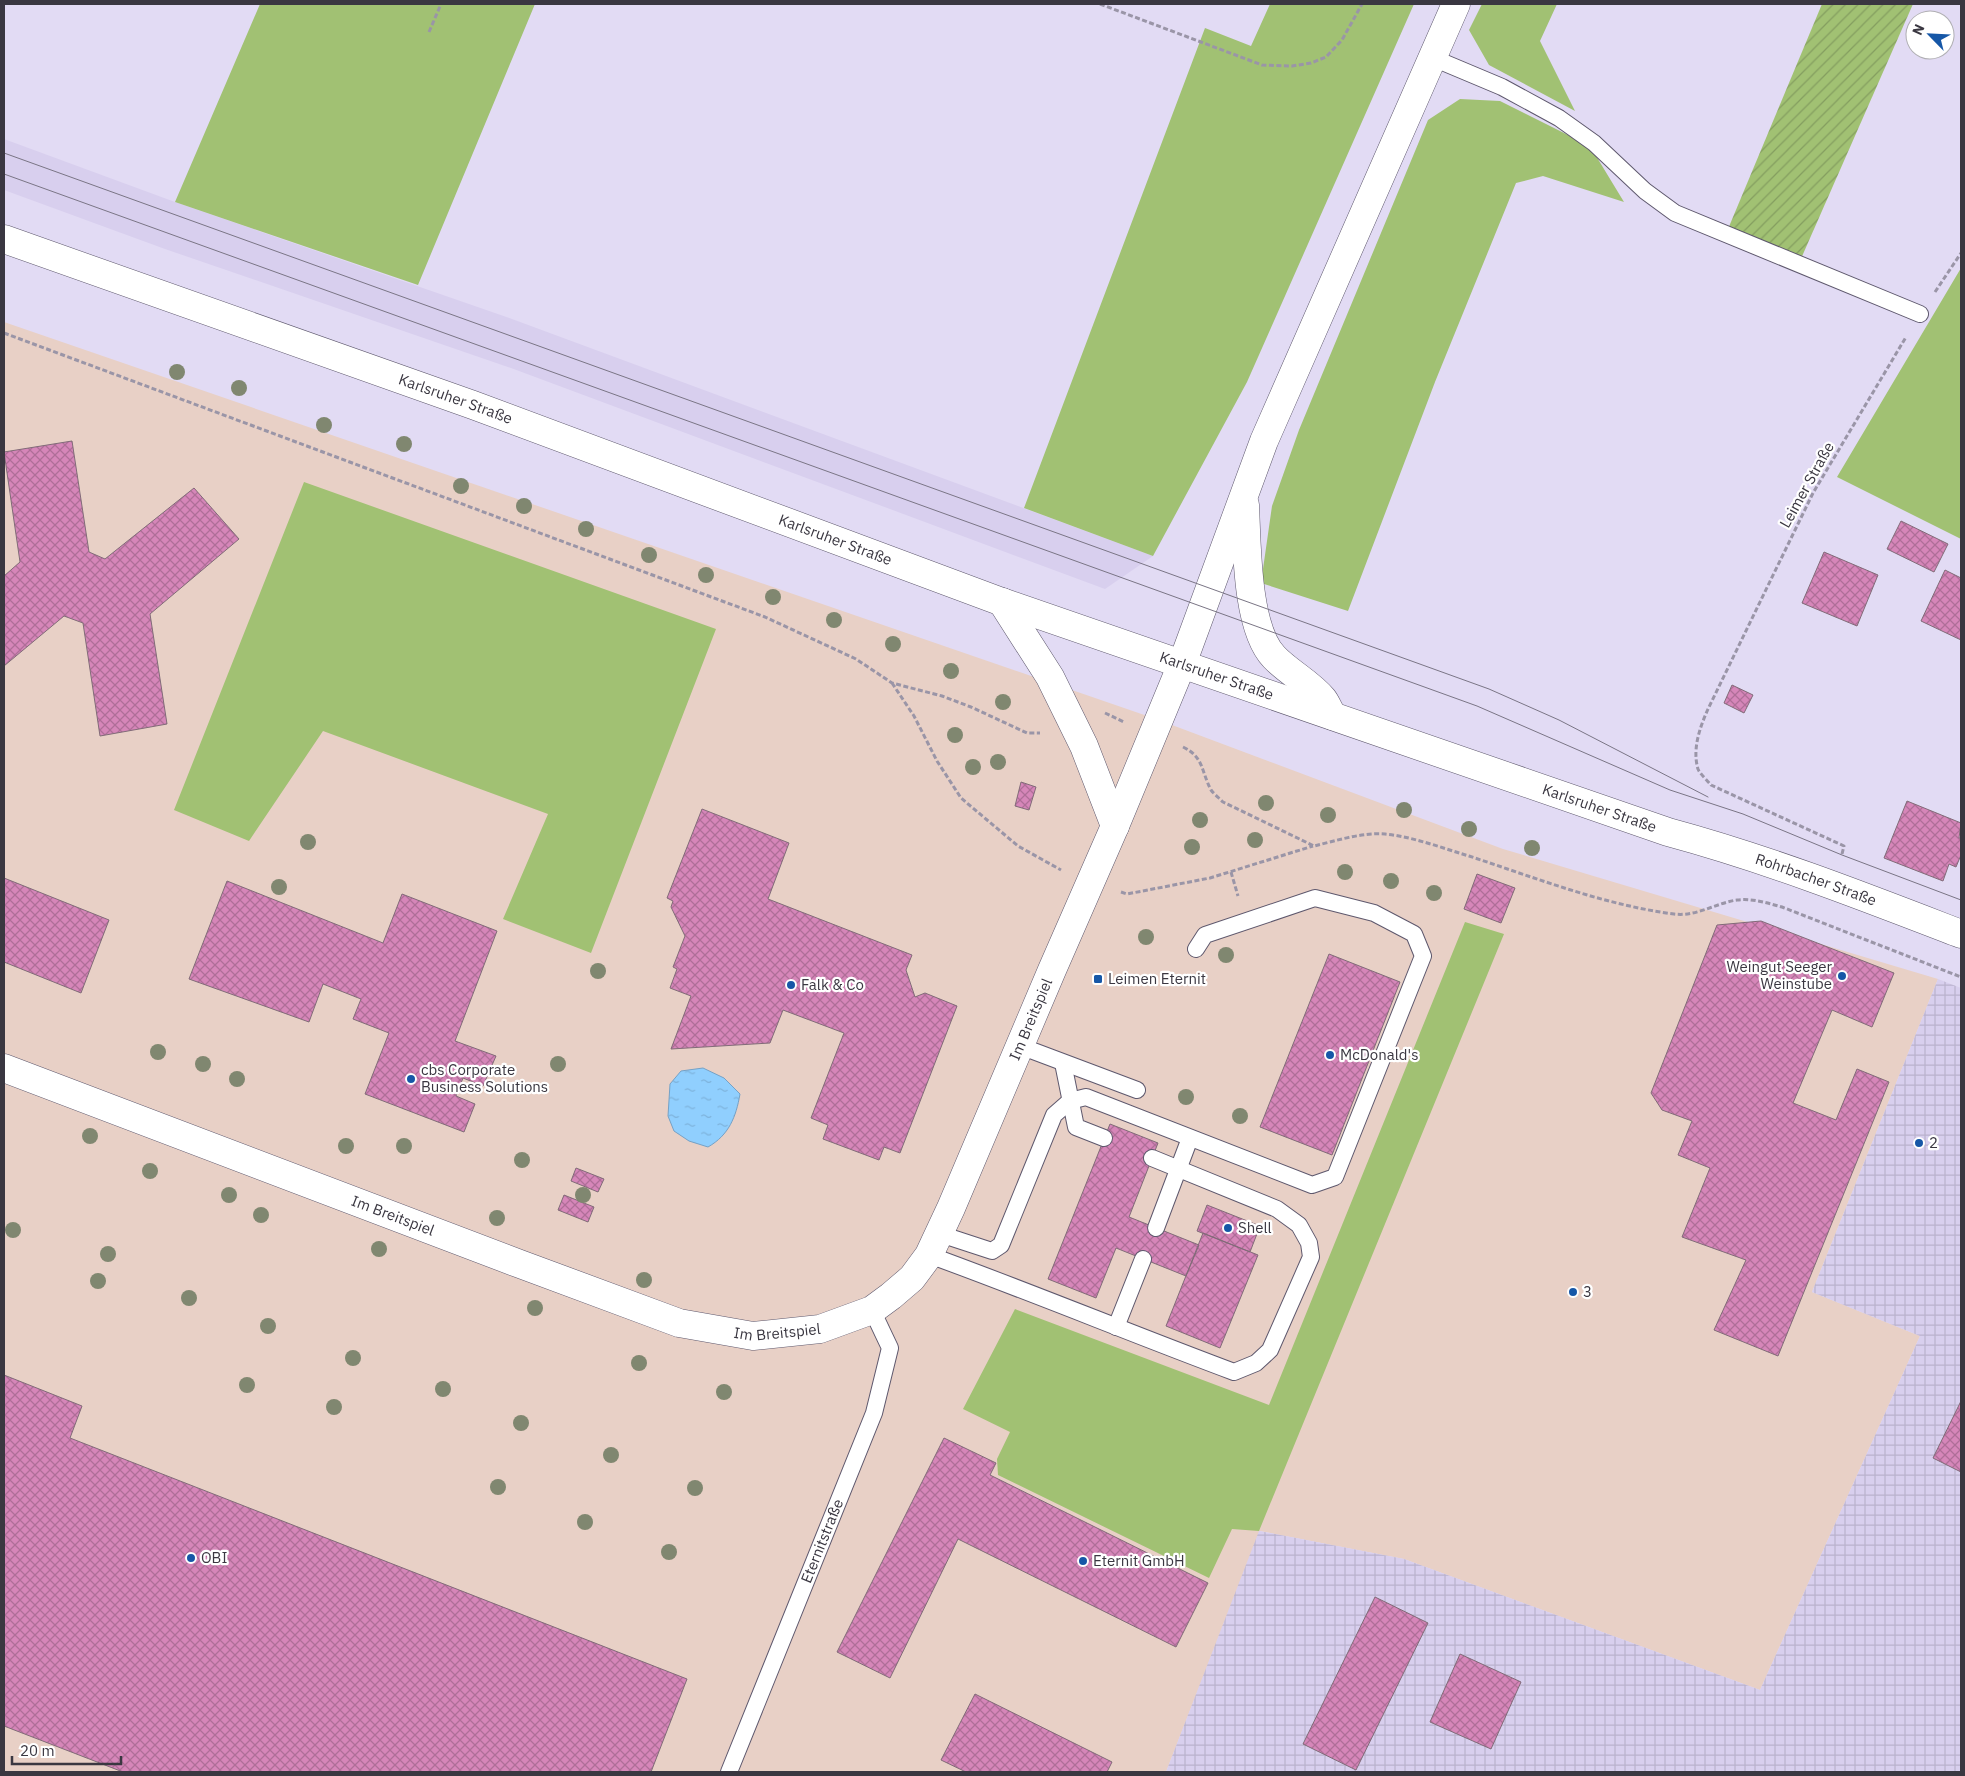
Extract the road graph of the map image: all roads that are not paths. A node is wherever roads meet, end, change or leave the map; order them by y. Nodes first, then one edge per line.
1 (1456, 4) edge
2 (1433, 58) junction
3 (4, 239) edge
4 (1920, 314) road end
5 (1244, 494) junction
6 (1002, 602) junction
7 (1182, 664) junction
8 (1332, 716) junction
9 (1115, 826) junction
10 (1668, 832) joint
11 (1961, 934) edge
12 (1196, 949) dead end
13 (1020, 1046) junction
14 (1063, 1063) junction
15 (4, 1068) edge
16 (1137, 1090) dead end
17 (1070, 1102) junction
18 (1104, 1138) dead end
19 (1190, 1138) junction
20 (1152, 1158) dead end
21 (1179, 1169) junction
22 (1156, 1228) dead end
23 (934, 1244) junction
24 (1143, 1259) dead end
25 (872, 1310) junction
26 (1116, 1327) junction
27 (729, 1772) edge

1 - 2 main road, Im Breitspiel
2 - 4 lane
2 - 5 main road, Im Breitspiel
3 - 6 main road, Karlsruher Straße
5 - 7 main road, Im Breitspiel
5 - 8 main road
6 - 7 main road, Karlsruher Straße
6 - 9 main road
7 - 8 main road, Karlsruher Straße
7 - 9 main road, Im Breitspiel
8 - 10 main road, Karlsruher Straße
9 - 13 main road, Im Breitspiel
10 - 11 main road, Rohrbacher Straße
12 - 19 lane
13 - 14 lane
13 - 23 main road, Im Breitspiel
14 - 16 lane
14 - 17 lane
15 - 25 main road, Im Breitspiel
17 - 18 lane
17 - 19 lane
17 - 23 lane
19 - 21 lane
20 - 21 lane
21 - 22 lane
21 - 26 lane
23 - 25 main road, Im Breitspiel
23 - 26 lane
24 - 26 lane
25 - 27 lane, Eternitstraße

